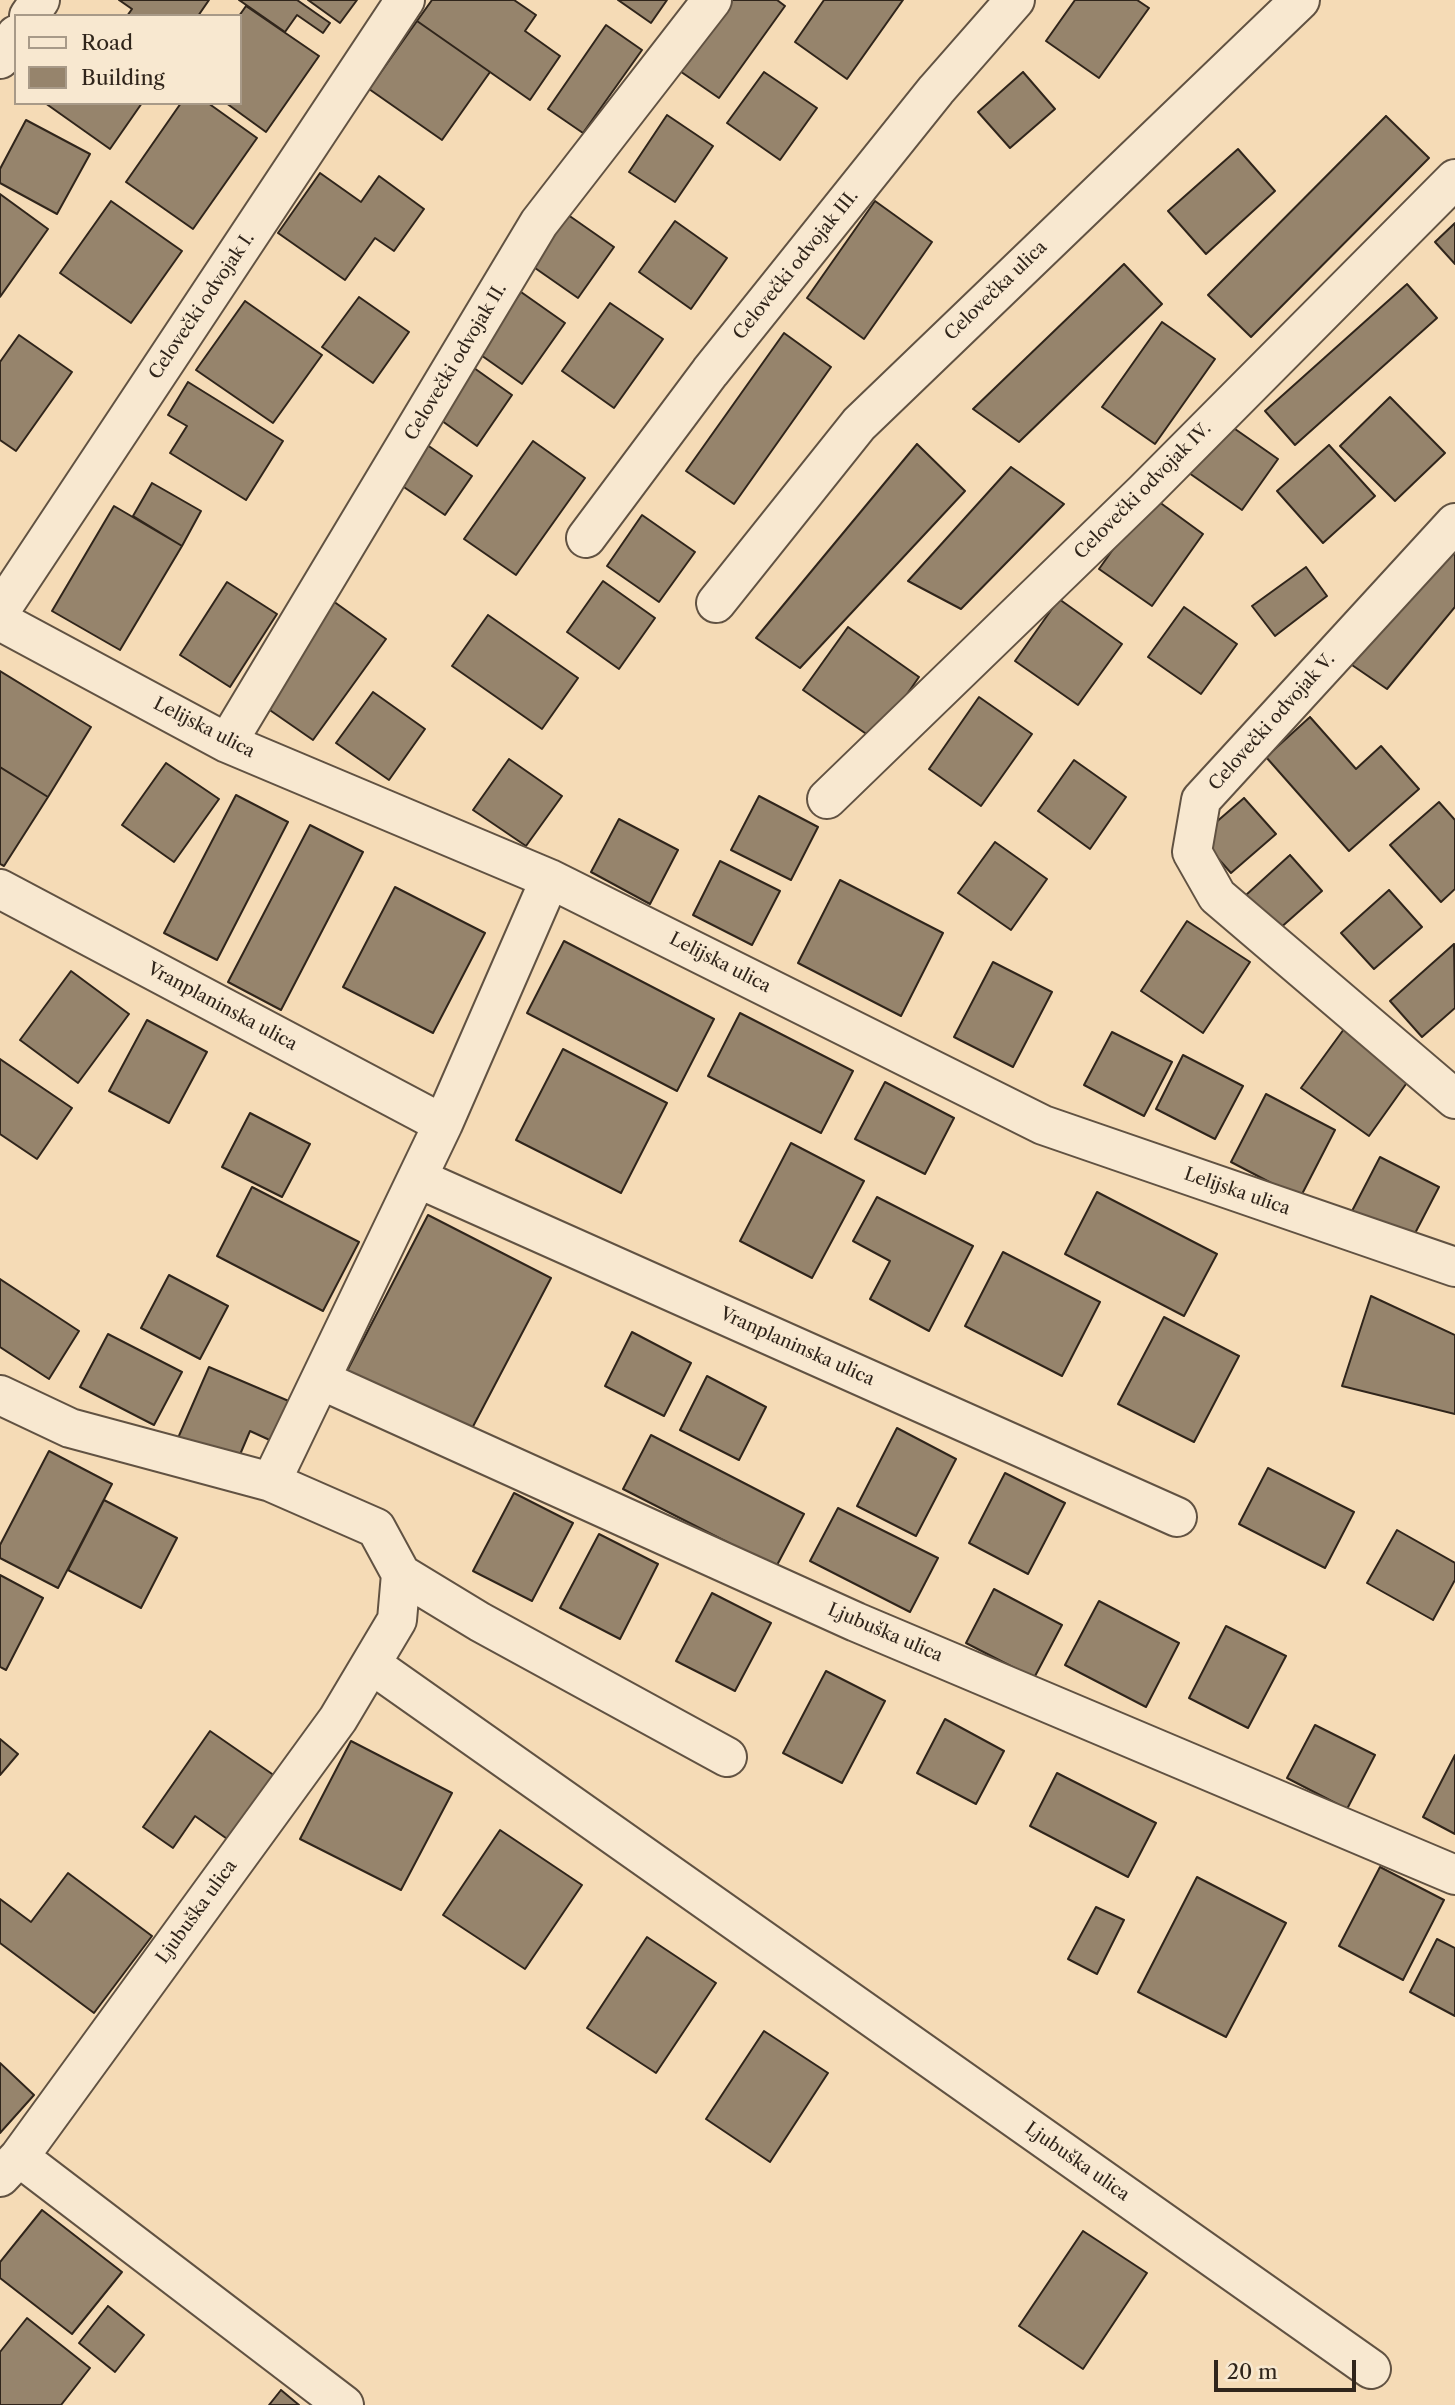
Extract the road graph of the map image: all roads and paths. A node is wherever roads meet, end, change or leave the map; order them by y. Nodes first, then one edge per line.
1 (405, 0) edge
2 (712, 0) edge
3 (1015, 0) edge
4 (1300, 0) edge
5 (14, 38) edge
6 (0, 59) edge
7 (1455, 179) edge
8 (1455, 523) edge
9 (586, 538) dead end
10 (716, 603) dead end
11 (0, 611) edge
12 (0, 621) edge
13 (227, 743) junction
14 (827, 799) dead end
15 (550, 879) junction
16 (0, 889) edge
17 (1455, 1099) edge
18 (443, 1124) junction
19 (417, 1178) junction
20 (1455, 1267) edge
21 (321, 1380) junction
22 (0, 1395) edge
23 (271, 1482) junction
24 (1177, 1517) dead end
25 (401, 1574) junction
26 (371, 1664) junction
27 (727, 1757) dead end
28 (1455, 1875) edge
29 (9, 2167) edge
30 (1371, 2369) dead end
31 (344, 2405) edge

1 - 11 street, Celovečki odvojak I.
2 - 13 street, Celovečki odvojak II.
3 - 9 street, Celovečki odvojak III.
4 - 10 street, Celovečka ulica
5 - 6 street
7 - 14 street, Celovečki odvojak IV.
8 - 17 street, Celovečki odvojak V.
12 - 13 street, Lelijska ulica
13 - 15 street, Lelijska ulica
15 - 18 street
15 - 20 street, Lelijska ulica
16 - 18 street, Vranplaninska ulica
18 - 19 street
19 - 21 street
19 - 24 street, Vranplaninska ulica
21 - 23 street
21 - 28 street, Ljubuška ulica
22 - 23 street
23 - 25 street
25 - 26 street, Ljubuška ulica
25 - 27 street
26 - 29 street, Ljubuška ulica
26 - 30 street, Ljubuška ulica
29 - 31 street, Ljubuška ulica

